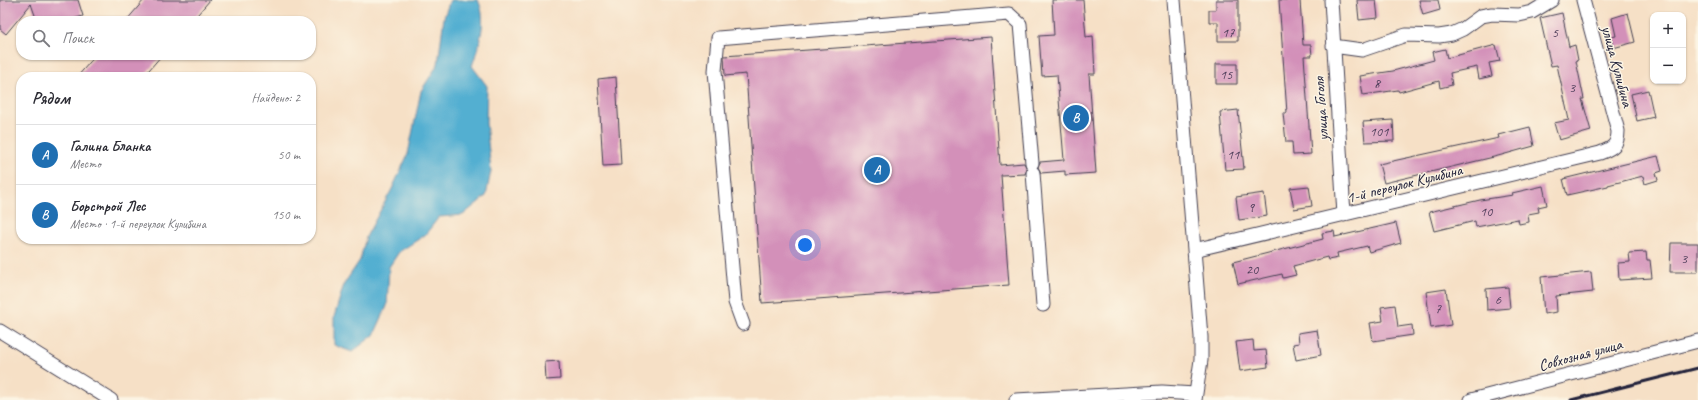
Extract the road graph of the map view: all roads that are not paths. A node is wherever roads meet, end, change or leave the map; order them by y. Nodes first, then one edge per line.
1 (1174, 0) edge
2 (1331, 0) edge
3 (1552, 0) edge
4 (1583, 0) edge
5 (1333, 46) junction
6 (1618, 140) joint
7 (1344, 215) junction
8 (1194, 250) junction
9 (1043, 305) dead end
10 (743, 324) dead end
11 (0, 331) edge
12 (1698, 341) edge
13 (1195, 397) edge
14 (107, 399) edge
15 (1016, 400) edge
16 (1471, 400) edge

1 - 8 street
2 - 5 street, улица Гоголя
3 - 5 street
4 - 6 street, улица Кулибина
5 - 7 street, улица Гоголя
6 - 7 street, 1-й переулок Кулибина
7 - 8 street, 1-й переулок Кулибина
8 - 13 street
9 - 10 street
11 - 14 street
12 - 16 street, Совхозная улица
13 - 15 street

